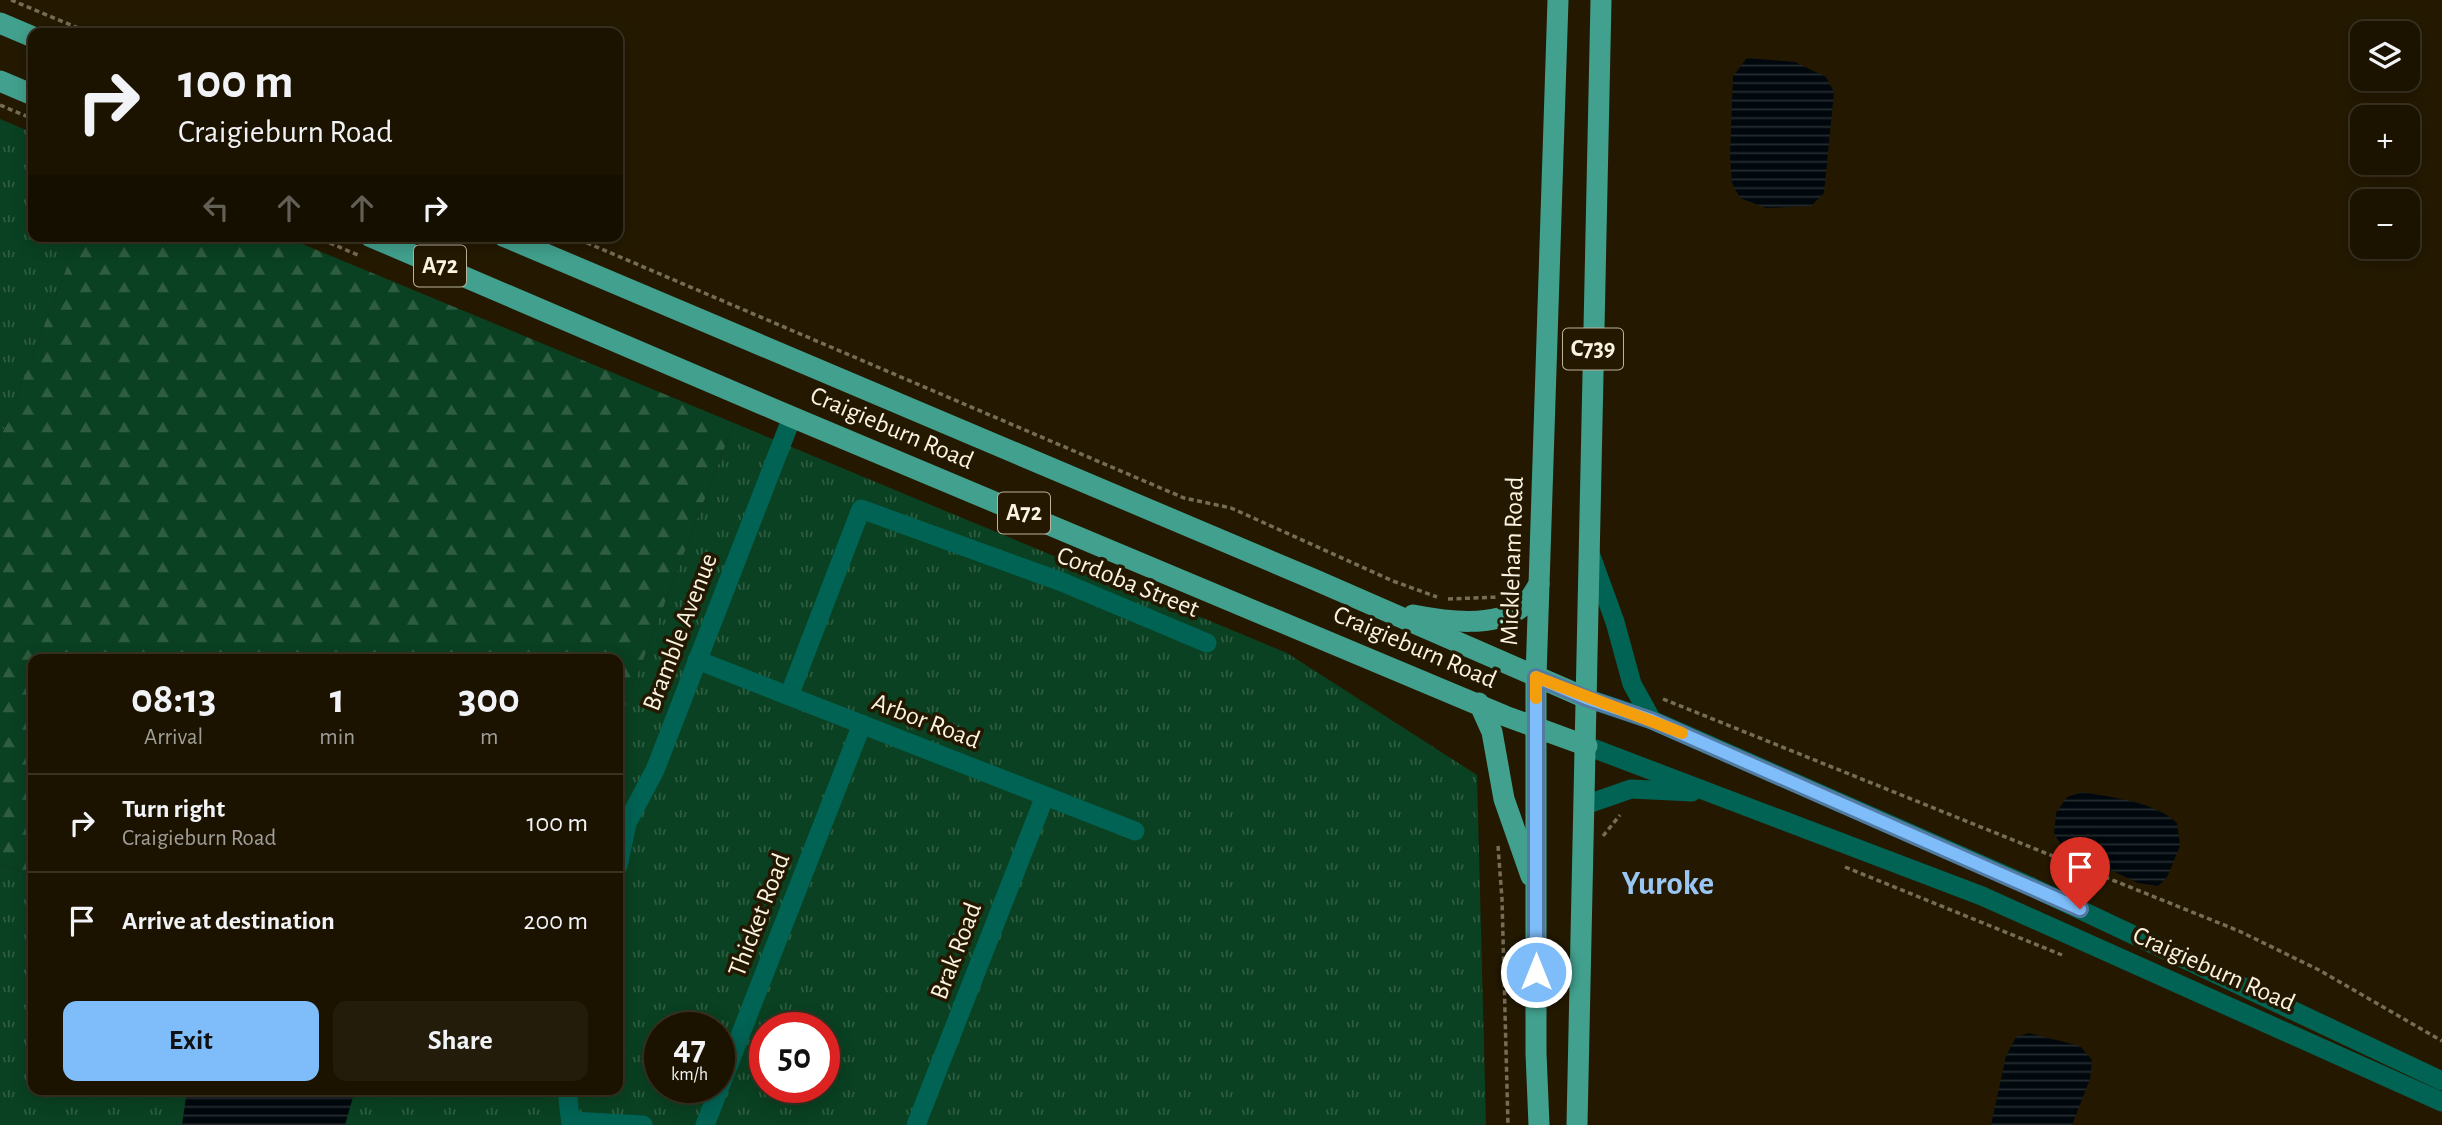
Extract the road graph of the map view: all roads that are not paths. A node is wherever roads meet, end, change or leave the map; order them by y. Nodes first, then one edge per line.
1 (1558, 0) edge
2 (1601, 0) edge
3 (0, 23) edge
4 (28, 35) edge
5 (0, 82) edge
6 (28, 93) edge
7 (383, 242) edge
8 (517, 242) edge
9 (792, 417) junction
10 (1589, 549) junction
11 (1539, 584) junction
12 (1380, 608) junction
13 (1207, 643) dead end
14 (697, 660) junction
15 (1536, 677) junction
16 (789, 696) junction
17 (1586, 698) junction
18 (1479, 703) junction
19 (1651, 720) junction
20 (862, 724) junction
21 (1537, 727) junction
22 (1587, 746) junction
23 (1714, 794) junction
24 (1045, 796) junction
25 (1585, 804) junction
26 (1135, 831) dead end
27 (623, 842) edge
28 (1536, 892) junction
29 (2216, 975) junction
30 (2329, 1036) junction
31 (2339, 1055) junction
32 (2442, 1081) edge
33 (2442, 1090) edge
34 (568, 1095) edge
35 (2442, 1102) edge
36 (571, 1123) edge
37 (643, 1125) edge
38 (705, 1125) edge
39 (916, 1125) edge
40 (1539, 1125) edge
41 (1577, 1125) edge

1 - 11 main road, Mickleham Road / C739
2 - 10 main road, C739
3 - 4 main road
5 - 6 main road
7 - 9 main road, Craigieburn Road / A72
8 - 12 main road, Craigieburn Road / A72
9 - 14 street, Bramble Avenue
9 - 18 main road, Craigieburn Road / A72
10 - 17 main road, C739
10 - 19 street
11 - 12 main road
11 - 15 main road, Mickleham Road / C739
12 - 15 main road, Craigieburn Road / A72
13 - 16 street, Cordoba Street
14 - 16 street, Arbor Road
14 - 27 street, Bramble Avenue
15 - 17 main road, Craigieburn Road / A72
15 - 21 main road, Mickleham Road / C739
16 - 20 street, Arbor Road
17 - 19 street, Craigieburn Road
17 - 22 main road, C739
18 - 21 main road, Craigieburn Road / A72
18 - 28 main road
19 - 29 street, Craigieburn Road
20 - 24 street, Arbor Road
20 - 38 street, Thicket Road
21 - 22 main road, Craigieburn Road / A72
21 - 28 main road, Mickleham Road / C739
22 - 23 street, Craigieburn Road
22 - 25 main road, C739
23 - 25 street
23 - 31 street, Craigieburn Road
24 - 26 street, Arbor Road
24 - 39 street, Brak Road
25 - 41 main road, C739
28 - 40 main road, Mickleham Road / C739
29 - 30 street
29 - 32 street, Craigieburn Road
30 - 31 street
30 - 33 street
31 - 35 street, Craigieburn Road
34 - 36 street
36 - 37 street

